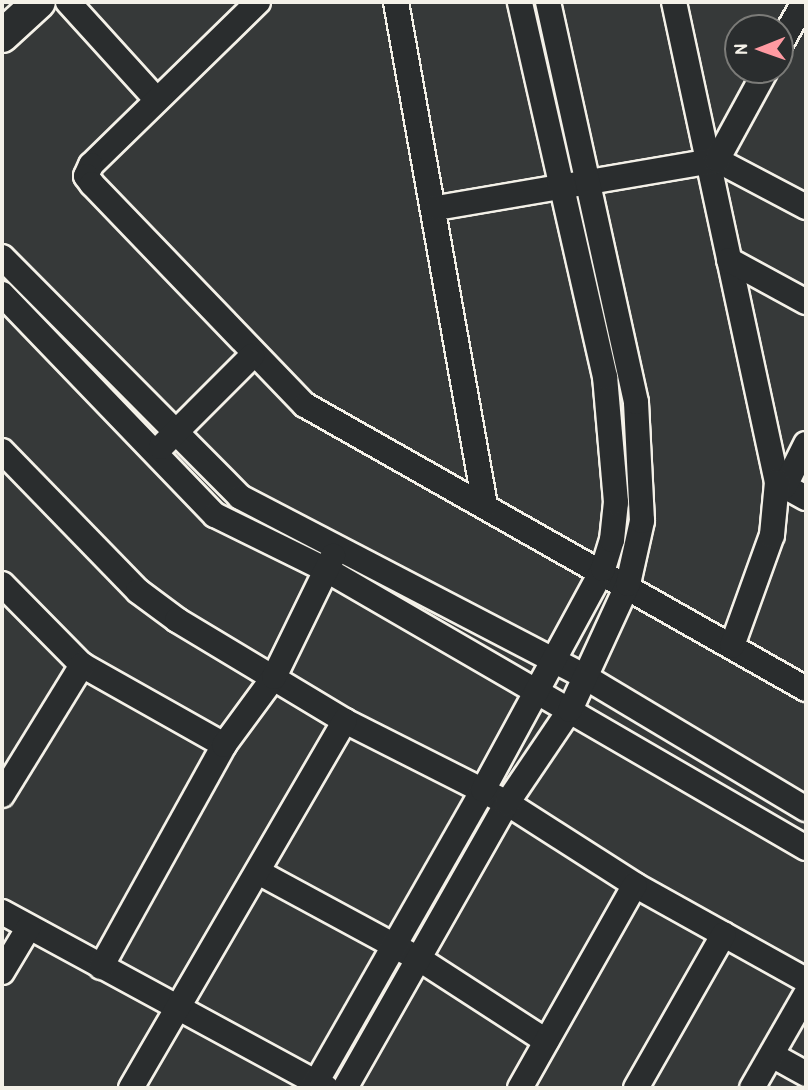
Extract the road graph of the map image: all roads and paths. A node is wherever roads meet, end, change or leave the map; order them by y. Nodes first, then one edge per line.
1 (39, 2) edge
2 (68, 2) edge
3 (258, 2) edge
4 (396, 2) edge
5 (520, 2) edge
6 (548, 2) edge
7 (674, 2) edge
8 (804, 2) edge
9 (794, 20) edge
10 (2, 36) edge
11 (758, 84) edge
12 (156, 99) junction
13 (712, 160) junction
14 (591, 179) junction
15 (563, 184) junction
16 (806, 207) edge
17 (437, 208) junction
18 (2, 257) edge
19 (729, 260) junction
20 (2, 295) edge
21 (806, 302) edge
22 (252, 356) junction
23 (173, 435) junction
24 (806, 444) edge
25 (2, 451) edge
26 (155, 453) junction
27 (789, 489) edge
28 (485, 505) junction
29 (338, 545) junction
30 (603, 569) junction
31 (327, 570) junction
32 (2, 584) edge
33 (628, 584) junction
34 (732, 646) junction
35 (551, 659) junction
36 (82, 665) junction
37 (274, 677) junction
38 (587, 678) junction
39 (806, 689) edge
40 (535, 690) junction
41 (570, 710) junction
42 (345, 721) junction
43 (224, 745) junction
44 (483, 790) junction
45 (2, 795) edge
46 (507, 803) junction
47 (806, 809) edge
48 (806, 848) edge
49 (258, 872) junction
50 (635, 885) junction
51 (2, 912) edge
52 (29, 928) junction
53 (724, 934) junction
54 (395, 946) junction
55 (421, 960) junction
56 (102, 967) junction
57 (2, 972) edge
58 (806, 980) edge
59 (806, 995) edge
60 (178, 1012) junction
61 (546, 1041) junction
62 (772, 1055) junction
63 (806, 1074) edge
64 (318, 1086) edge
65 (131, 1088) edge
66 (345, 1088) edge
67 (520, 1088) edge
68 (636, 1088) edge
69 (752, 1088) edge

1 - 10 main road
2 - 12 street
3 - 12 street
4 - 17 street
5 - 15 street
6 - 14 street
7 - 13 street
8 - 9 street
11 - 13 street
12 - 22 street
13 - 14 street
13 - 16 street
13 - 19 street
14 - 15 street
14 - 33 street
15 - 17 street
15 - 30 street
17 - 28 street
18 - 23 street
19 - 21 street
19 - 27 street
20 - 26 street
22 - 23 street
22 - 28 street
23 - 26 street
23 - 29 street
24 - 27 street
25 - 37 street
26 - 31 street
27 - 34 street
28 - 30 street
29 - 31 street
29 - 35 street
30 - 33 street
30 - 35 street
31 - 37 street
31 - 40 street
32 - 36 street
33 - 34 street
33 - 38 street
34 - 39 street
35 - 38 street
35 - 40 street
36 - 43 street
36 - 45 street
37 - 42 street
37 - 43 street
38 - 41 street
38 - 47 street
40 - 41 street
40 - 44 street
41 - 46 street
41 - 48 street
42 - 44 street
42 - 49 street
43 - 56 street
44 - 46 street
44 - 54 street
46 - 50 street
46 - 55 street
49 - 54 street
49 - 60 street
50 - 53 street
50 - 61 street
51 - 52 street
52 - 56 street
52 - 57 street
53 - 58 street
53 - 68 street
54 - 55 street
54 - 64 street
55 - 61 street
55 - 66 street
56 - 60 street
59 - 62 street
60 - 64 street
60 - 65 street
61 - 67 street
62 - 63 street
62 - 69 street

